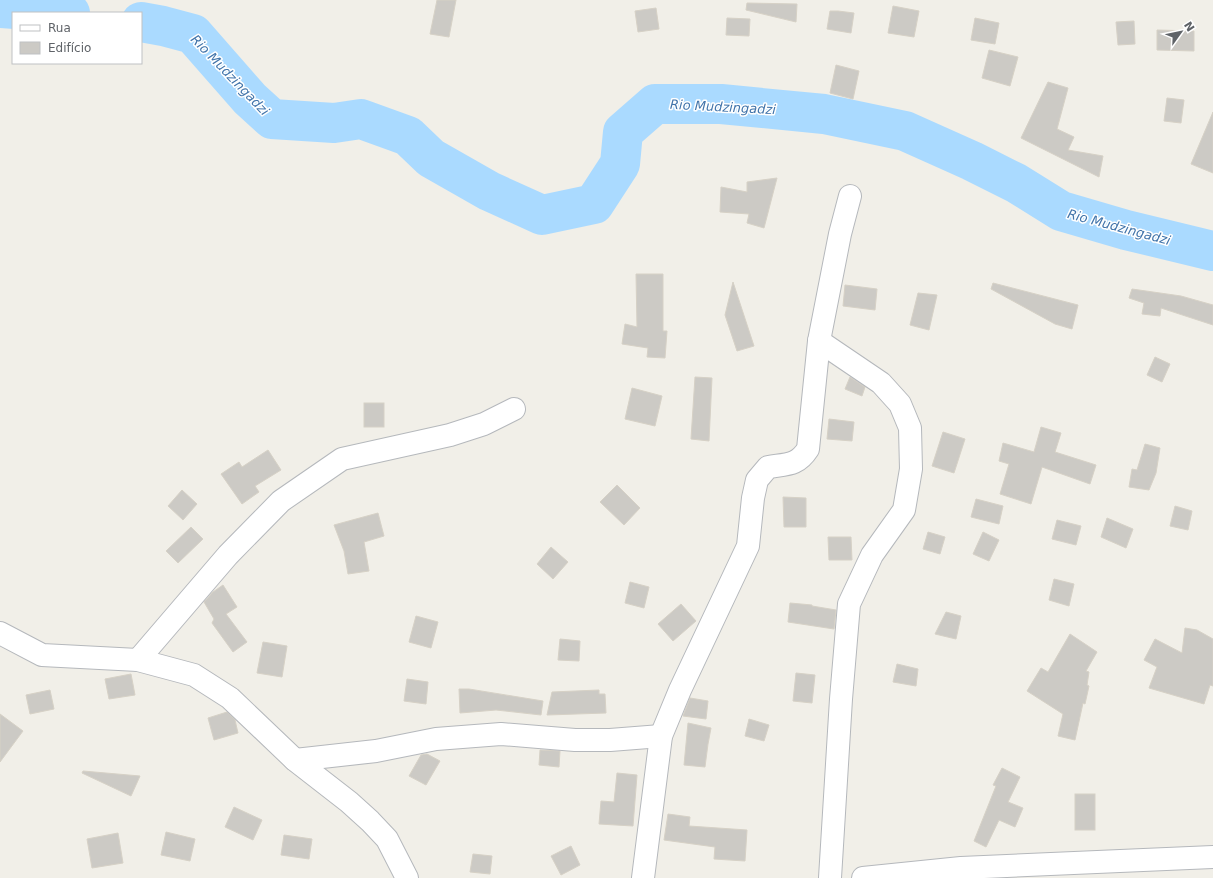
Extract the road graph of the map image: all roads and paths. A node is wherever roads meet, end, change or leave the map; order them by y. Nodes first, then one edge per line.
1 (850, 196) dead end
2 (819, 341) junction
3 (514, 410) dead end
4 (0, 634) edge
5 (138, 660) junction
6 (661, 736) junction
7 (295, 760) junction
8 (1213, 857) edge
9 (407, 878) edge
10 (643, 878) edge
11 (830, 878) edge
12 (863, 878) edge

1 - 2 street
2 - 6 street
2 - 11 street
3 - 5 street
4 - 5 street
5 - 7 street
6 - 7 street
6 - 10 street
7 - 9 street
8 - 12 street

